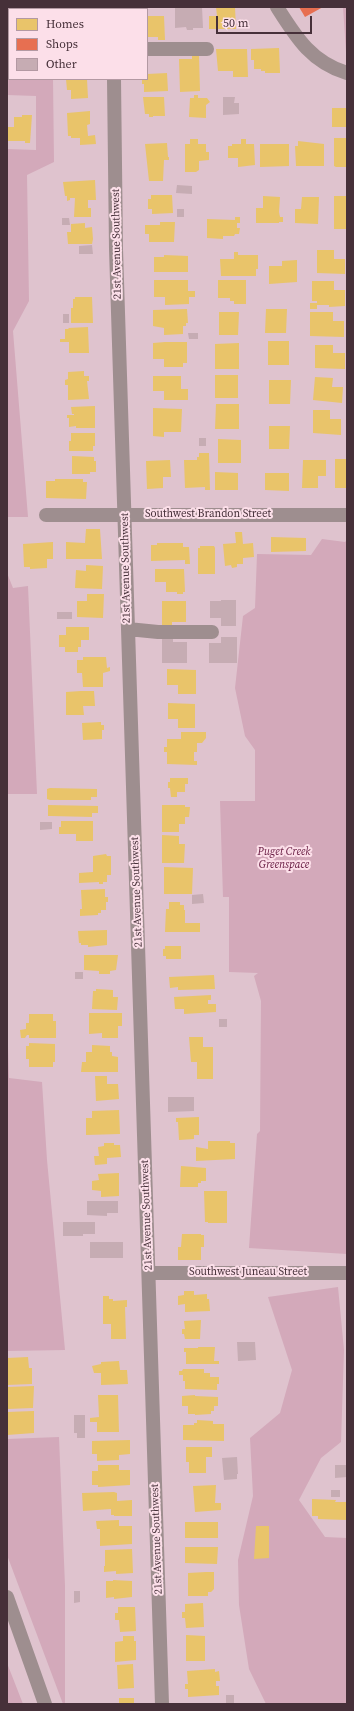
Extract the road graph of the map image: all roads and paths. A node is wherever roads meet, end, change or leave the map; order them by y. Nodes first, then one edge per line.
1 (277, 7) edge
2 (148, 49) edge
3 (207, 49) dead end
4 (347, 73) edge
5 (114, 80) edge
6 (46, 514) dead end
7 (125, 514) junction
8 (347, 515) edge
9 (128, 630) junction
10 (212, 632) dead end
11 (149, 1273) junction
12 (347, 1273) edge
13 (7, 1597) edge
14 (45, 1704) edge
15 (162, 1704) edge

1 - 4 street
2 - 3 street
5 - 7 street, 21st Avenue Southwest
6 - 7 street, Southwest Brandon Street
7 - 8 street, Southwest Brandon Street
7 - 9 street, 21st Avenue Southwest
9 - 10 street
9 - 11 street, 21st Avenue Southwest
11 - 12 street, Southwest Juneau Street
11 - 15 street, 21st Avenue Southwest
13 - 14 street

